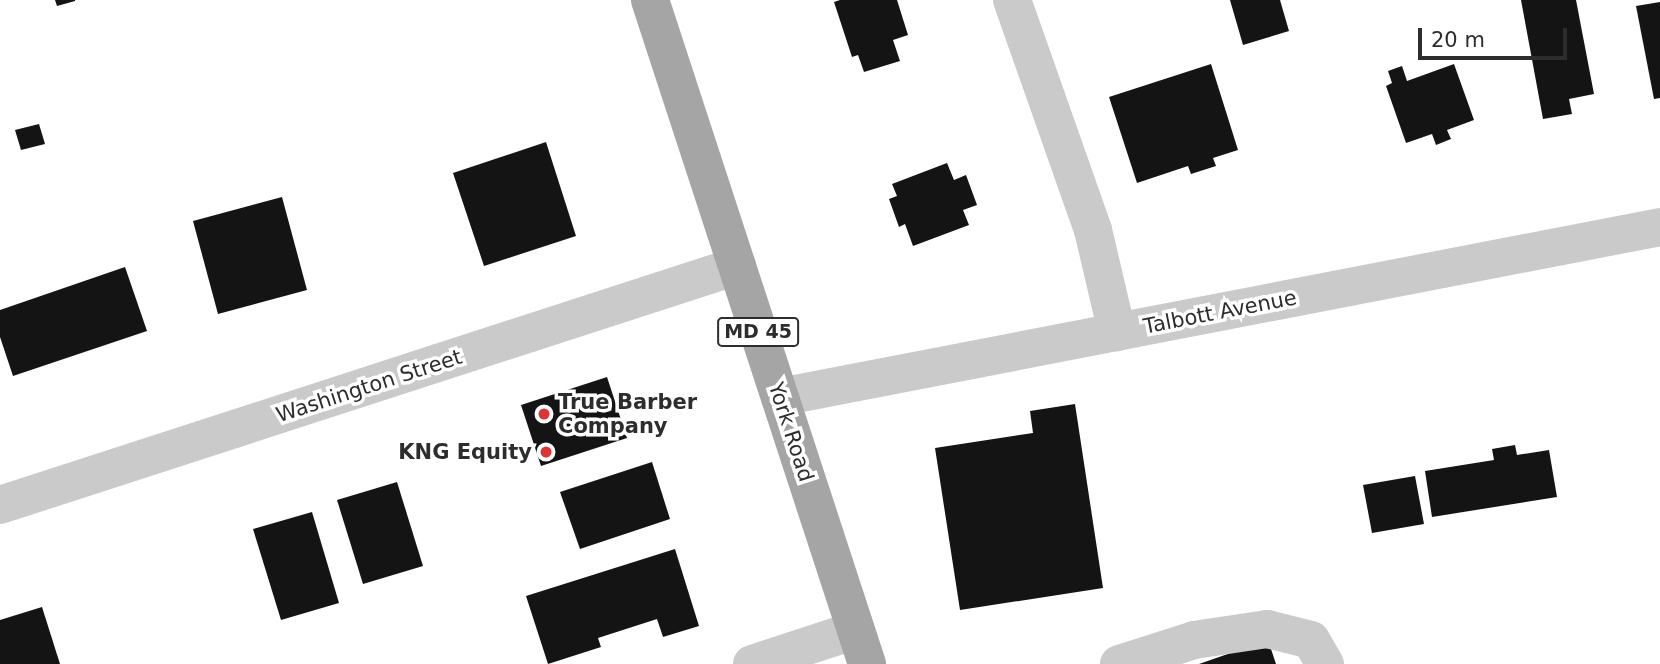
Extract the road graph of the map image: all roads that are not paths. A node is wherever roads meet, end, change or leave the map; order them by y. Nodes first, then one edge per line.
1 (650, 0) edge
2 (1012, 0) edge
3 (1660, 227) edge
4 (737, 266) junction
5 (1117, 332) junction
6 (780, 397) junction
7 (0, 505) edge
8 (862, 647) edge
9 (752, 664) edge
10 (1119, 664) edge
11 (1325, 664) edge

1 - 4 main road, York Road / MD 45
2 - 5 street
3 - 5 street, Talbott Avenue
4 - 6 main road, York Road / MD 45
4 - 7 street, Washington Street
5 - 6 street, Talbott Avenue
6 - 8 main road, York Road / MD 45
8 - 9 street
10 - 11 street

